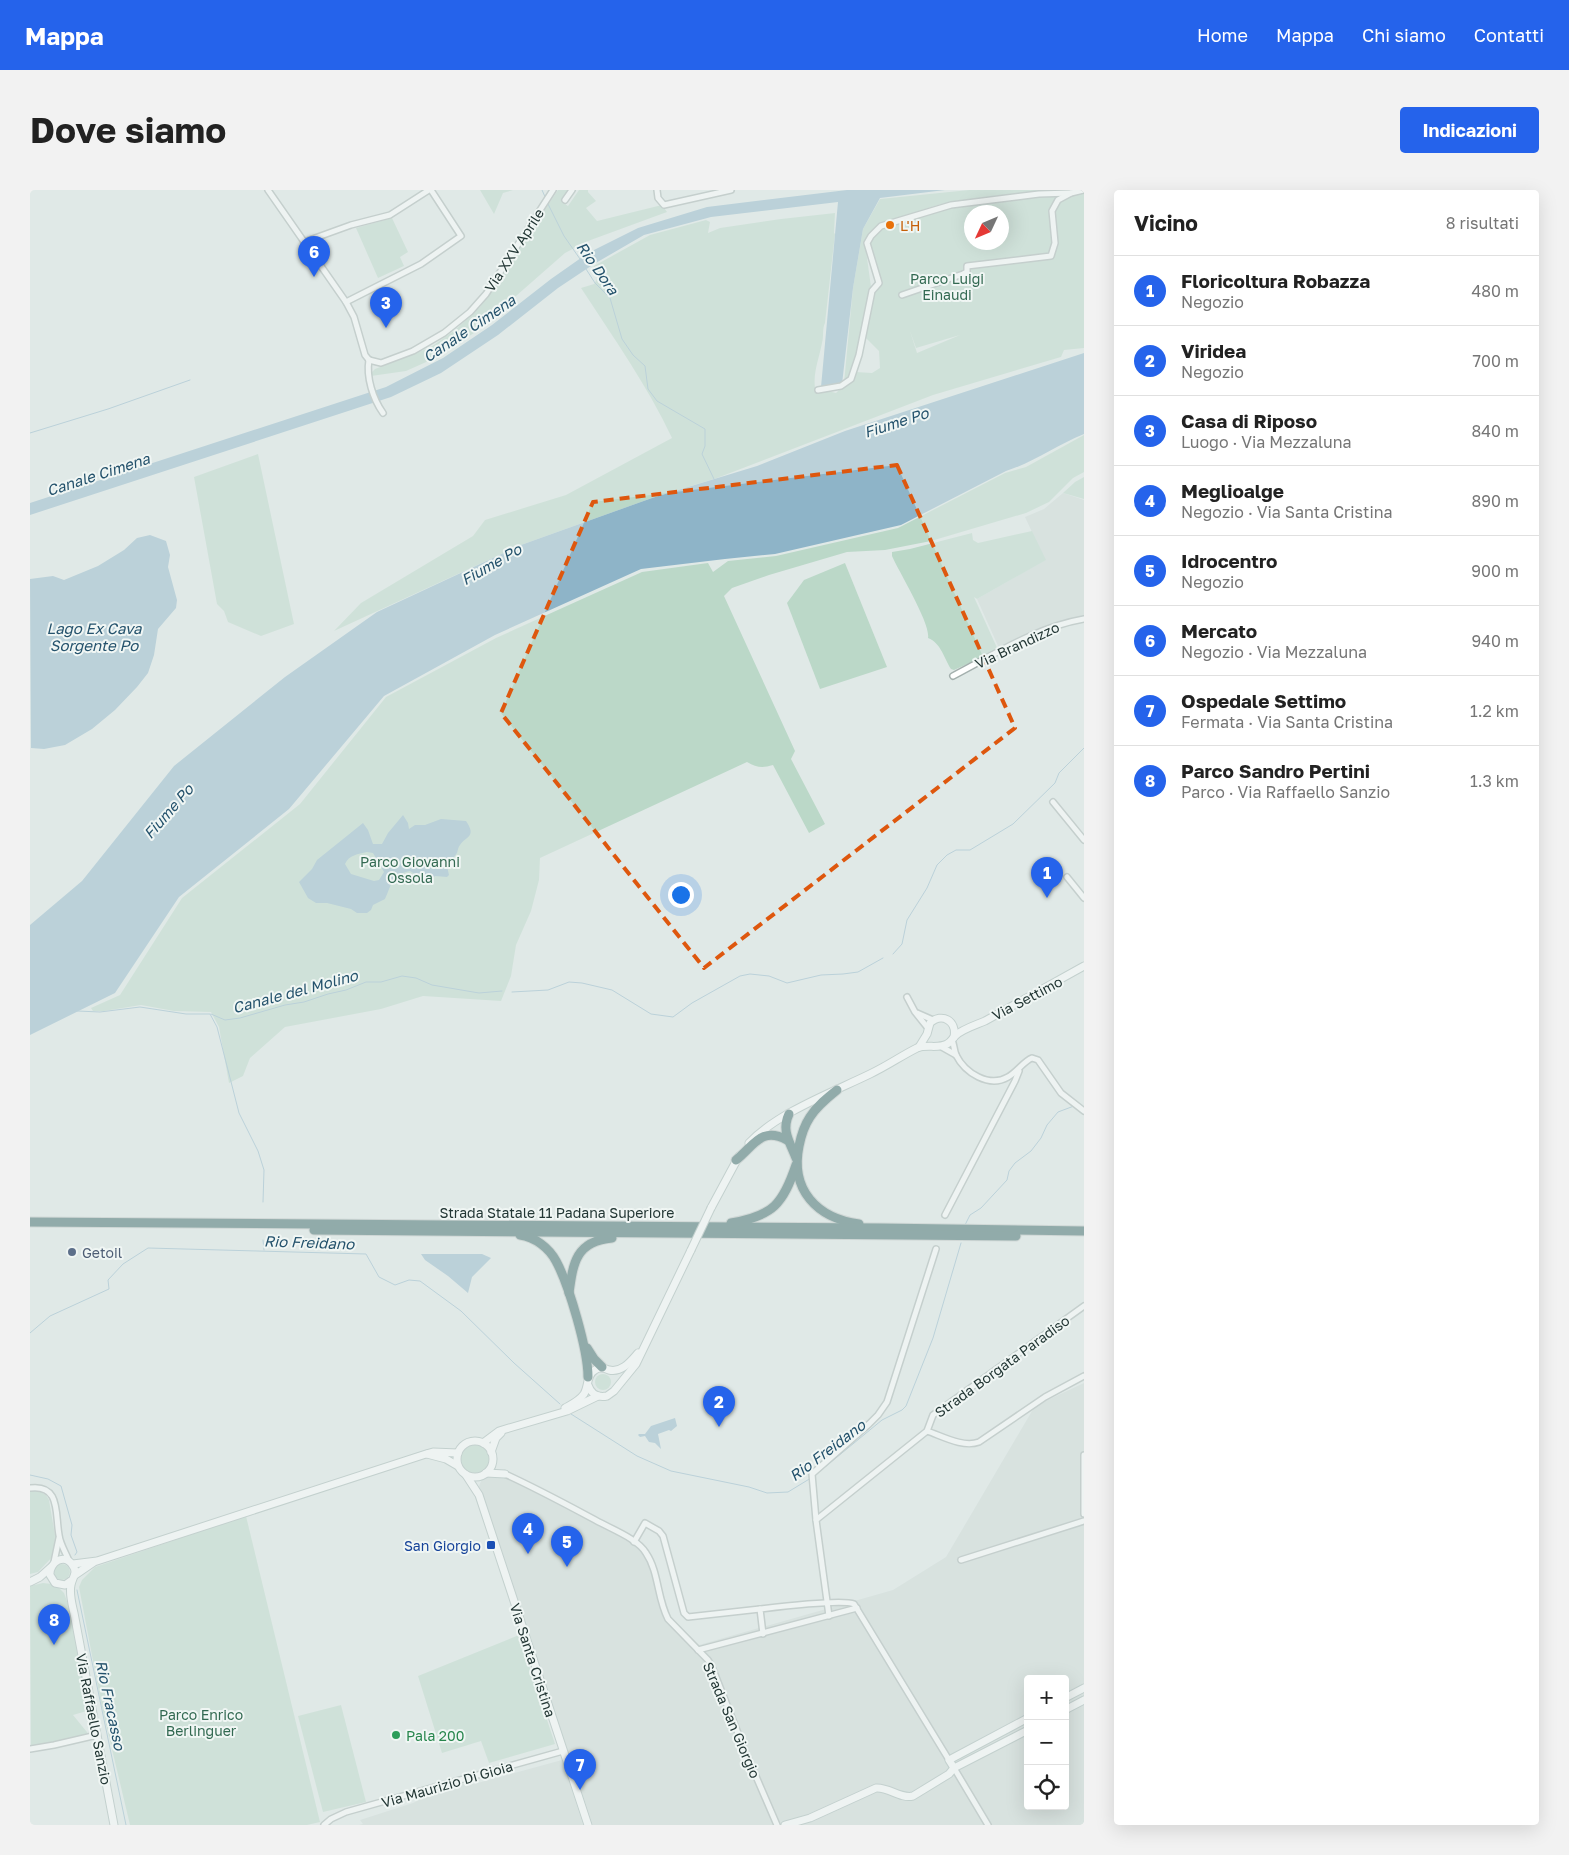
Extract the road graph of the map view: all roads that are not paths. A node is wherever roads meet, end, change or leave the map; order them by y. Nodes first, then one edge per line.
1 (268, 190) edge
2 (430, 190) edge
3 (572, 190) edge
4 (657, 190) edge
5 (731, 190) edge
6 (1084, 190) edge
7 (551, 192) edge
8 (1071, 193) junction
9 (565, 200) dead end
10 (304, 242) junction
11 (902, 296) dead end
12 (346, 302) junction
13 (369, 360) junction
14 (818, 390) dead end
15 (383, 412) dead end
16 (1084, 619) edge
17 (953, 676) dead end
18 (1053, 802) dead end
19 (1084, 840) edge
20 (1067, 877) dead end
21 (1084, 898) edge
22 (1084, 966) edge
23 (908, 997) dead end
24 (916, 1012) junction
25 (933, 1020) junction
26 (954, 1027) junction
27 (969, 1028) junction
28 (927, 1030) junction
29 (953, 1038) junction
30 (937, 1045) junction
31 (919, 1047) junction
32 (956, 1055) junction
33 (1019, 1070) junction
34 (1007, 1077) junction
35 (1014, 1084) junction
36 (837, 1090) junction
37 (1084, 1111) edge
38 (789, 1114) junction
39 (787, 1140) junction
40 (736, 1160) junction
41 (796, 1162) junction
42 (945, 1215) dead end
43 (30, 1222) edge
44 (100, 1226) junction
45 (121, 1226) junction
46 (714, 1226) junction
47 (30, 1228) edge
48 (881, 1228) junction
49 (1084, 1231) edge
50 (492, 1232) junction
51 (654, 1233) junction
52 (1084, 1237) edge
53 (936, 1249) dead end
54 (569, 1294) junction
55 (1084, 1306) edge
56 (583, 1343) junction
57 (644, 1346) junction
58 (607, 1369) junction
59 (1084, 1376) edge
60 (588, 1381) junction
61 (616, 1386) junction
62 (598, 1396) junction
63 (556, 1413) junction
64 (505, 1429) junction
65 (927, 1431) junction
66 (483, 1443) junction
67 (491, 1452) junction
68 (458, 1453) junction
69 (426, 1454) junction
70 (1084, 1455) edge
71 (492, 1462) junction
72 (458, 1466) junction
73 (483, 1474) junction
74 (505, 1474) junction
75 (466, 1475) junction
76 (30, 1488) edge
77 (479, 1495) junction
78 (1084, 1514) edge
79 (816, 1520) junction
80 (1084, 1521) edge
81 (59, 1537) junction
82 (634, 1542) junction
83 (961, 1560) dead end
84 (97, 1561) junction
85 (71, 1563) junction
86 (52, 1565) junction
87 (74, 1577) junction
88 (53, 1581) junction
89 (30, 1582) edge
90 (61, 1585) junction
91 (828, 1603) junction
92 (857, 1608) junction
93 (760, 1609) junction
94 (74, 1612) junction
95 (829, 1616) junction
96 (763, 1634) junction
97 (698, 1650) junction
98 (1084, 1688) edge
99 (1069, 1696) edge
100 (1084, 1700) edge
101 (1069, 1708) edge
102 (1024, 1720) edge
103 (1024, 1732) edge
104 (998, 1734) junction
105 (97, 1735) junction
106 (1003, 1743) junction
107 (30, 1749) edge
108 (563, 1751) junction
109 (949, 1760) junction
110 (954, 1768) junction
111 (114, 1825) edge
112 (324, 1825) edge
113 (588, 1825) edge
114 (777, 1825) edge
115 (785, 1825) edge
116 (988, 1825) edge

1 - 10 street
2 - 10 street
2 - 12 street
3 - 9 street
4 - 5 street
6 - 8 street
7 - 13 street, Via XXV Aprile
8 - 11 street
8 - 14 street
10 - 12 street
12 - 13 street
13 - 15 street
16 - 17 street, Via Brandizzo
18 - 19 street
20 - 21 street
22 - 27 street, Via Settimo
23 - 24 street
24 - 25 street
24 - 28 street
25 - 26 street
25 - 28 street
26 - 27 street
26 - 29 street
27 - 29 street, Via Settimo
28 - 30 street
28 - 31 street
29 - 30 street
29 - 32 street
30 - 31 street
30 - 32 street
31 - 36 street
32 - 34 street
33 - 34 street
33 - 35 street
33 - 37 street
34 - 35 street
35 - 42 street
36 - 38 street
36 - 41 highway
38 - 39 highway
38 - 40 street
39 - 40 highway
39 - 41 highway
40 - 57 street, bridge
41 - 46 highway
41 - 48 highway
43 - 44 highway, Strada Statale 11 Padana Superiore
44 - 45 highway, Strada Statale 11 Padana Superiore
44 - 47 highway, Strada Statale 11 Padana Superiore
45 - 46 highway, Strada Statale 11 Padana Superiore
45 - 50 highway, Strada Statale 11 Padana Superiore
46 - 48 highway, Strada Statale 11 Padana Superiore
48 - 49 highway, Strada Statale 11 Padana Superiore
50 - 51 highway, Strada Statale 11 Padana Superiore
50 - 54 highway
51 - 52 highway, Strada Statale 11 Padana Superiore
51 - 54 highway
53 - 79 street
54 - 56 highway
55 - 65 street, Strada Borgata Paradiso
56 - 58 highway
56 - 60 highway
57 - 58 street
57 - 61 street
58 - 60 street
58 - 61 street
59 - 65 street, Strada Borgata Paradiso
60 - 62 street
60 - 63 street
61 - 62 street
62 - 63 street
63 - 64 street
64 - 66 street
64 - 67 street
65 - 79 street, Strada Borgata Paradiso
66 - 67 street
66 - 68 street
67 - 71 street
68 - 69 street
68 - 72 street
69 - 72 street
69 - 84 street
70 - 78 street
71 - 73 street
71 - 74 street, Strada San Giorgio
72 - 75 street
73 - 74 street, Strada San Giorgio
73 - 75 street
73 - 77 street, Via Santa Cristina
74 - 82 street, Strada San Giorgio
75 - 77 street, Via Santa Cristina
76 - 81 street
77 - 108 street, Via Santa Cristina
79 - 91 street
80 - 83 street
81 - 85 street
81 - 86 street
82 - 93 street
82 - 97 street, Strada San Giorgio
84 - 85 street
84 - 87 street
85 - 86 street
85 - 87 street
86 - 88 street
86 - 89 street
87 - 90 street
87 - 94 street, Via Raffaello Sanzio
88 - 89 street
88 - 90 street
90 - 94 street, Via Raffaello Sanzio
91 - 92 street
91 - 93 street
91 - 95 street
92 - 95 street
92 - 109 street
93 - 96 street
94 - 105 street, Via Raffaello Sanzio
95 - 96 street
96 - 97 street
97 - 114 street, Strada San Giorgio
98 - 99 street
100 - 101 street
102 - 104 street
103 - 106 street
104 - 106 street
104 - 109 street
105 - 107 street
105 - 111 street, Via Raffaello Sanzio
106 - 110 street
108 - 112 street, Via Maurizio Di Gioia
108 - 113 street, Via Santa Cristina
109 - 110 street
110 - 115 street
110 - 116 street

